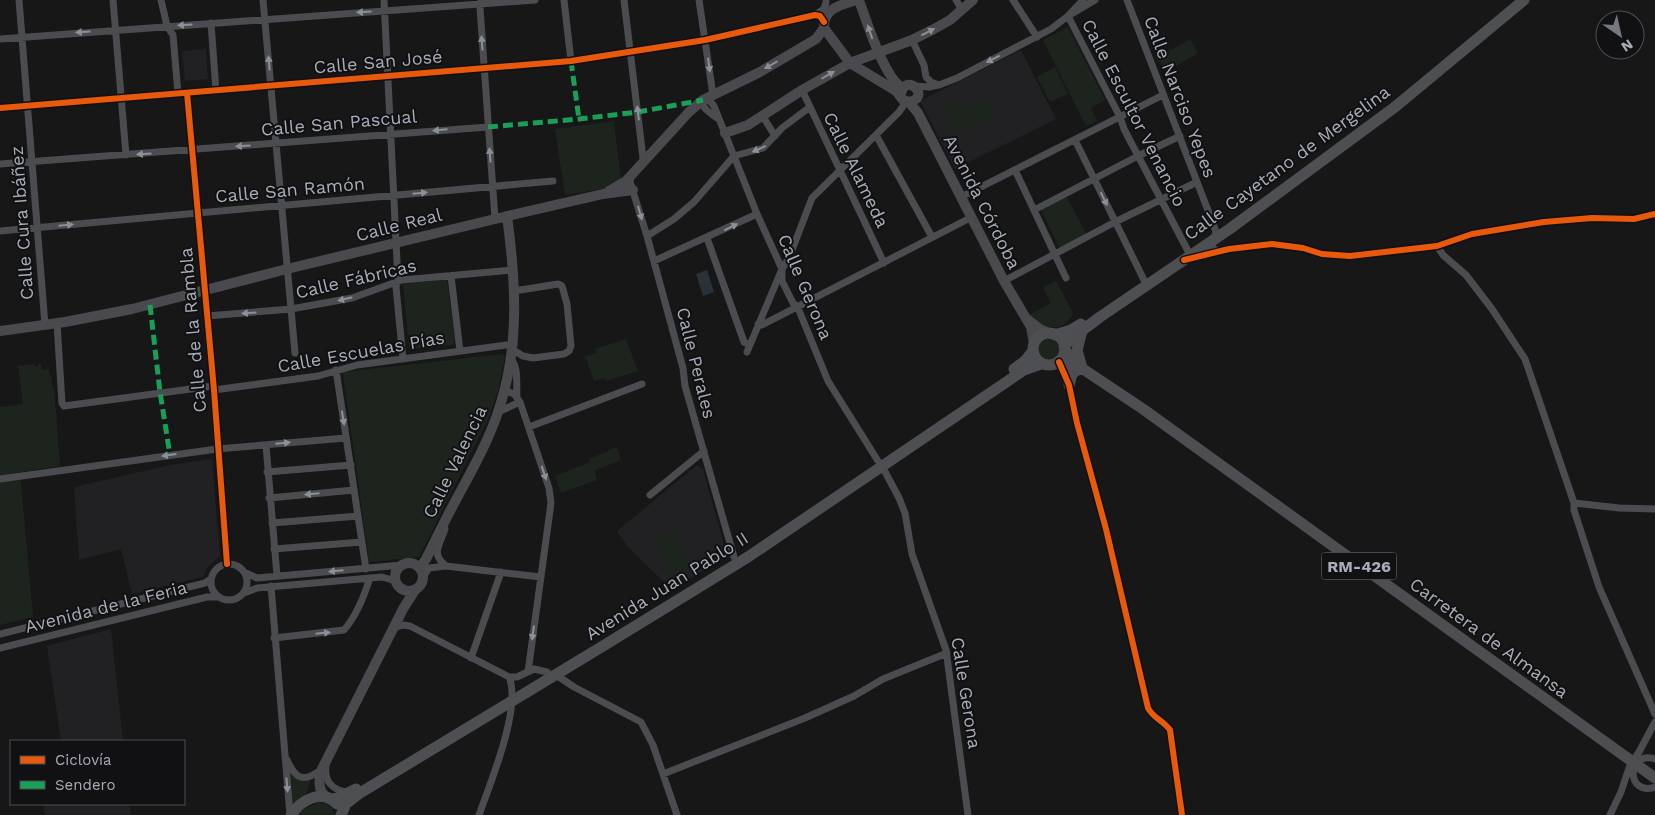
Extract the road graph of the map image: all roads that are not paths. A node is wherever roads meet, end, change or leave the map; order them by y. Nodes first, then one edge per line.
1 (19, 0) edge
2 (113, 0) edge
3 (161, 0) edge
4 (263, 0) edge
5 (384, 0) edge
6 (535, 0) edge
7 (564, 0) edge
8 (624, 0) edge
9 (699, 0) edge
10 (857, 0) edge
11 (956, 0) edge
12 (972, 0) edge
13 (1013, 0) edge
14 (1083, 0) edge
15 (1095, 0) edge
16 (1127, 0) edge
17 (1516, 0) edge
18 (1524, 0) edge
19 (481, 2) edge
20 (828, 4) edge
21 (962, 10) junction
22 (385, 11) junction
23 (814, 15) junction
24 (1068, 16) junction
25 (265, 19) junction
26 (210, 23) junction
27 (824, 25) junction
28 (167, 26) junction
29 (116, 30) junction
30 (22, 37) junction
31 (1037, 37) junction
32 (0, 38) edge
33 (705, 40) junction
34 (912, 40) junction
35 (630, 52) junction
36 (878, 52) junction
37 (571, 61) junction
38 (850, 63) junction
39 (484, 69) junction
40 (925, 74) junction
41 (388, 76) junction
42 (938, 85) junction
43 (271, 86) junction
44 (802, 90) junction
45 (216, 91) junction
46 (187, 93) junction
47 (178, 94) junction
48 (911, 94) junction
49 (1163, 95) junction
50 (121, 98) junction
51 (707, 98) junction
52 (28, 106) junction
53 (810, 107) junction
54 (0, 108) edge
55 (762, 115) junction
56 (920, 115) junction
57 (1120, 117) junction
58 (891, 120) junction
59 (488, 126) junction
60 (725, 133) junction
61 (391, 134) junction
62 (876, 135) junction
63 (775, 136) junction
64 (1180, 136) junction
65 (1075, 140) junction
66 (276, 144) junction
67 (192, 150) junction
68 (126, 155) junction
69 (734, 156) junction
70 (1138, 156) junction
71 (646, 160) junction
72 (32, 161) junction
73 (0, 164) edge
74 (840, 170) junction
75 (1015, 170) junction
76 (631, 176) junction
77 (1094, 178) junction
78 (553, 181) dead end
79 (1197, 182) junction
80 (492, 186) junction
81 (633, 190) junction
82 (603, 194) junction
83 (393, 195) junction
84 (962, 197) junction
85 (1161, 200) junction
86 (282, 206) junction
87 (1034, 210) junction
88 (198, 214) junction
89 (757, 214) junction
90 (1655, 214) edge
91 (507, 216) junction
92 (972, 217) junction
93 (494, 219) junction
94 (1116, 222) junction
95 (37, 227) junction
96 (0, 231) edge
97 (647, 236) junction
98 (932, 237) junction
99 (707, 238) junction
100 (1215, 241) junction
101 (396, 243) junction
102 (1437, 246) junction
103 (1055, 254) junction
104 (1186, 256) junction
105 (654, 261) junction
106 (884, 263) junction
107 (288, 269) junction
108 (782, 269) junction
109 (512, 270) junction
110 (451, 276) junction
111 (1066, 278) dead end
112 (1144, 280) junction
113 (398, 281) junction
114 (1004, 281) junction
115 (204, 290) junction
116 (514, 291) junction
117 (798, 308) junction
118 (291, 309) junction
119 (207, 316) junction
120 (1026, 318) junction
121 (57, 323) junction
122 (758, 324) junction
123 (45, 325) junction
124 (1082, 330) junction
125 (0, 331) edge
126 (1053, 334) junction
127 (1033, 346) junction
128 (1064, 348) junction
129 (460, 351) junction
130 (512, 351) junction
131 (295, 353) dead end
132 (403, 359) junction
133 (1053, 363) junction
134 (336, 370) junction
135 (1082, 370) junction
136 (1009, 377) junction
137 (642, 384) dead end
138 (1069, 385) junction
139 (213, 388) junction
140 (504, 390) junction
141 (519, 399) junction
142 (498, 412) junction
143 (529, 427) junction
144 (346, 438) junction
145 (266, 445) junction
146 (217, 449) junction
147 (704, 451) junction
148 (880, 463) junction
149 (351, 465) junction
150 (267, 472) junction
151 (0, 478) edge
152 (354, 490) junction
153 (650, 495) dead end
154 (270, 498) junction
155 (1574, 504) junction
156 (1655, 509) edge
157 (358, 516) junction
158 (447, 516) junction
159 (272, 524) junction
160 (362, 542) junction
161 (274, 549) junction
162 (734, 557) junction
163 (227, 564) junction
164 (402, 565) junction
165 (446, 566) junction
166 (366, 569) junction
167 (244, 572) junction
168 (421, 572) junction
169 (501, 572) junction
170 (277, 576) junction
171 (541, 577) junction
172 (211, 578) junction
173 (370, 578) junction
174 (398, 584) junction
175 (271, 586) junction
176 (244, 593) junction
177 (412, 594) junction
178 (153, 596) junction
179 (219, 597) junction
180 (402, 609) junction
181 (155, 610) junction
182 (410, 626) junction
183 (393, 628) junction
184 (7, 632) edge
185 (274, 638) junction
186 (18, 644) junction
187 (10, 646) junction
188 (0, 648) edge
189 (947, 653) junction
190 (471, 658) junction
191 (528, 672) junction
192 (551, 673) junction
193 (508, 677) junction
194 (513, 697) junction
195 (1655, 714) edge
196 (1655, 722) edge
197 (1644, 742) junction
198 (285, 755) junction
199 (328, 757) junction
200 (1651, 758) edge
201 (1634, 763) junction
202 (322, 769) junction
203 (663, 774) junction
204 (1638, 785) junction
205 (1654, 786) edge
206 (350, 792) junction
207 (1620, 792) junction
208 (330, 798) junction
209 (308, 799) junction
210 (290, 815) edge
211 (340, 815) edge
212 (479, 815) edge
213 (677, 815) edge
214 (968, 815) edge
215 (1182, 815) edge
216 (1610, 815) edge

1 - 30 street, Calle Cura Ibáñez
2 - 29 street
3 - 28 street
4 - 25 street
5 - 22 street
6 - 19 street
7 - 37 street
8 - 35 street
9 - 33 street
10 - 20 main road
36 -> 10 main road, Avenida Córdoba
11 - 21 street
12 - 21 main road
13 - 31 street
14 - 24 street
15 - 24 street
16 - 49 street, Calle Narciso Yepes
17 - 100 main road, Calle Cayetano de Mergelina
18 - 100 main road, Calle Cayetano de Mergelina
19 - 22 street
39 -> 19 street
20 - 23 street
20 - 27 main road
34 -> 21 main road
22 -> 25 street
22 - 41 street
23 - 27 street
23 - 33 street, Calle San José
24 - 31 street
24 - 57 street, Calle Escultor Venancio
25 - 26 street
43 -> 25 street
26 -> 28 street
26 - 45 street
27 - 38 main road
27 -> 51 main road
28 - 29 street
28 - 47 street
29 -> 30 street
29 - 50 street
30 - 32 street
30 - 52 street, Calle Cura Ibáñez
31 -> 42 street
33 - 35 street, Calle San José
33 -> 51 street
34 - 36 main road
34 - 40 street
35 - 37 street, Calle San José
71 -> 35 street
36 - 38 main road
36 - 48 main road, Avenida Córdoba
37 - 39 street, Calle San José
44 -> 38 main road
38 - 48 main road
39 - 41 street, Calle San José
39 - 59 street
40 - 42 street
40 - 48 street
41 - 43 street, Calle San José
41 - 61 street
42 - 48 street
43 - 45 street, Calle San José
43 - 66 street
44 - 53 street, Calle Alameda
44 - 55 main road
45 - 46 street, Calle San José
46 - 47 street, Calle San José
46 - 67 street, Calle de la Rambla
47 - 50 street, Calle San José
48 - 56 main road, Avenida Córdoba
48 - 58 street
49 - 57 street
49 - 64 street, Calle Narciso Yepes
50 - 52 street, Calle San José
50 - 68 street
51 - 60 street, Calle Gerona
51 - 71 main road
52 - 54 street, Calle San José
52 - 72 street, Calle Cura Ibáñez
53 - 63 street
53 - 74 street, Calle Alameda
55 - 60 main road
55 - 63 street
56 - 58 street
56 - 84 main road, Avenida Córdoba
57 - 65 street
57 - 70 street, Calle Escultor Venancio
58 - 62 street
59 -> 61 street, Calle San Pascual
80 -> 59 street
60 - 69 street, Calle Gerona
61 - 66 street, Calle San Pascual
61 - 83 street
62 - 74 street
62 - 98 street
63 -> 69 street
64 - 70 street
64 - 79 street, Calle Narciso Yepes
65 - 75 street
65 - 77 street
66 -> 67 street, Calle San Pascual
66 - 86 street
67 -> 68 street, Calle San Pascual
67 - 88 street, Calle de la Rambla
68 - 72 street, Calle San Pascual
69 - 89 street, Calle Gerona
69 - 97 street
70 - 77 street
70 - 85 street, Calle Escultor Venancio
71 - 76 main road
72 - 73 street, Calle San Pascual
72 - 95 street, Calle Cura Ibáñez
74 - 106 street, Calle Alameda
74 - 108 street
75 - 84 street
75 - 87 street
76 - 81 street, Calle Perales
76 - 82 main road
77 - 87 street
77 -> 94 street
78 - 80 street, Calle San Ramón
79 - 85 street
79 - 100 street, Calle Narciso Yepes
83 -> 80 street, Calle San Ramón
80 - 93 street
81 - 82 main road
81 -> 97 street, Calle Perales
82 - 91 main road, Calle Real
83 - 86 street, Calle San Ramón
83 - 101 street
84 - 92 main road, Avenida Córdoba
85 - 94 street
85 - 104 street, Calle Escultor Venancio
86 - 88 street, Calle San Ramón
86 - 107 street
87 - 103 street
95 -> 88 street, Calle San Ramón
88 - 115 street, Calle de la Rambla
99 -> 89 street
89 - 108 street, Calle Gerona
90 - 102 street
91 - 93 main road, Calle Real
91 - 109 main road, Calle Valencia
92 - 98 street
92 - 114 main road, Avenida Córdoba
93 - 101 main road, Calle Real
94 - 103 street
94 - 112 street
95 - 96 street, Calle San Ramón
95 - 123 street, Calle Cura Ibáñez
97 - 105 street, Calle Perales
98 - 106 street
99 - 105 street
99 - 122 street
100 - 102 street
100 - 104 main road, Calle Cayetano de Mergelina
100 - 104 street
101 - 107 main road, Calle Real
101 - 113 street
102 - 155 street
103 - 111 street
103 - 114 street
104 - 112 main road, Calle Cayetano de Mergelina
104 - 124 main road, Calle Cayetano de Mergelina
105 - 147 street, Calle Perales
106 - 117 street
107 - 115 main road, Calle Real
107 - 118 street
108 - 117 street, Calle Gerona
108 - 122 street
109 - 110 street, Calle Fábricas
109 - 116 main road, Calle Valencia
110 - 113 street, Calle Fábricas
110 - 129 street
112 - 126 main road, Calle Cayetano de Mergelina
113 -> 118 street, Calle Fábricas
113 - 132 street
114 - 120 main road, Avenida Córdoba
115 - 119 street, Calle de la Rambla
115 - 121 main road, Calle Real
116 - 130 main road, Calle Valencia
116 - 130 street
117 - 122 street
117 - 148 street, Calle Gerona
118 -> 119 street, Calle Fábricas
118 - 131 street
119 - 139 street, Calle de la Rambla
120 - 126 main road
120 - 127 main road
121 - 123 main road, Calle Real
121 - 139 street, Calle Escuelas Pías
123 - 125 main road, Calle Real
124 - 128 main road, Calle Cayetano de Mergelina
124 - 135 highway
126 - 127 main road
126 - 128 main road
127 - 133 main road
127 - 136 main road
128 - 133 main road
128 - 135 highway, RM-426
129 - 130 street, Calle Escuelas Pías
129 - 132 street, Calle Escuelas Pías
130 - 140 main road, Calle Valencia
130 - 141 street
132 - 134 street, Calle Escuelas Pías
133 - 135 highway, RM-426
133 - 136 main road
133 - 138 street
134 - 139 street, Calle Escuelas Pías
134 -> 144 street
135 - 138 highway
135 - 201 highway, Carretera de Almansa / RM-426
136 - 148 main road, Avenida Juan Pablo II
137 - 143 street
138 - 215 street
139 - 146 street, Calle de la Rambla
140 - 141 street
140 - 142 main road, Calle Valencia
141 - 142 street
141 - 143 street
142 - 158 main road, Calle Valencia
143 -> 171 street
145 -> 144 street
144 - 149 street
145 - 146 street
145 - 150 street
146 -> 151 street
146 - 163 street, Calle de la Rambla
147 - 153 street
147 - 162 street, Calle Perales
148 - 162 main road, Avenida Juan Pablo II
148 - 189 street, Calle Gerona
148 - 192 main road, Avenida Juan Pablo II
149 - 150 street
149 - 152 street
150 - 154 street
152 -> 154 street
152 - 157 street
154 - 159 street
155 - 156 street
155 - 195 street
157 - 159 street
157 - 160 street
158 - 165 street
158 - 168 main road, Calle Valencia
159 - 161 street
160 - 161 street
160 - 166 street
161 - 170 street
162 - 192 main road, Avenida Juan Pablo II
163 - 167 street
163 - 172 street
164 - 166 street
164 - 168 main road
164 - 174 main road
165 - 168 street
165 - 169 street
166 -> 170 street
167 - 170 street
167 - 176 street
168 - 177 main road
169 - 171 street
169 - 190 street
171 -> 191 street
172 - 178 street, Avenida de la Feria
172 - 179 street
173 - 174 street
173 - 175 street
185 -> 173 street
174 - 177 main road
174 - 180 main road
175 - 176 street
175 - 185 street
176 - 179 street
177 - 180 main road
177 - 182 street
178 - 181 street
178 - 184 street, Avenida de la Feria
179 - 181 street, Avenida de la Feria
180 - 183 main road
181 - 186 street, Avenida de la Feria
182 - 183 street
182 - 190 street
183 - 199 main road
184 - 186 street
184 - 187 street
185 - 198 street
186 - 187 street, Avenida de la Feria
187 - 188 street, Avenida de la Feria
189 - 203 street
189 - 214 street, Calle Gerona
190 - 193 street
191 - 192 street
191 - 193 street
192 - 194 main road, Avenida Juan Pablo II
192 - 203 street
193 - 194 street
194 - 206 main road, Avenida Juan Pablo II
194 - 211 main road, Avenida Juan Pablo II
194 - 212 street
196 - 197 street
197 - 200 street
197 - 201 street
198 - 202 street
198 -> 210 street
199 - 202 main road
199 - 206 street
200 - 201 street
201 - 204 street
201 - 205 highway, Carretera de Almansa / RM-426
201 - 207 street
202 - 208 main road
202 - 209 main road
203 - 213 street
204 - 205 street
204 - 207 street
206 - 208 main road, Avenida Juan Pablo II
207 - 216 street
208 - 209 main road, Avenida Juan Pablo II
208 - 211 main road
209 - 210 main road

